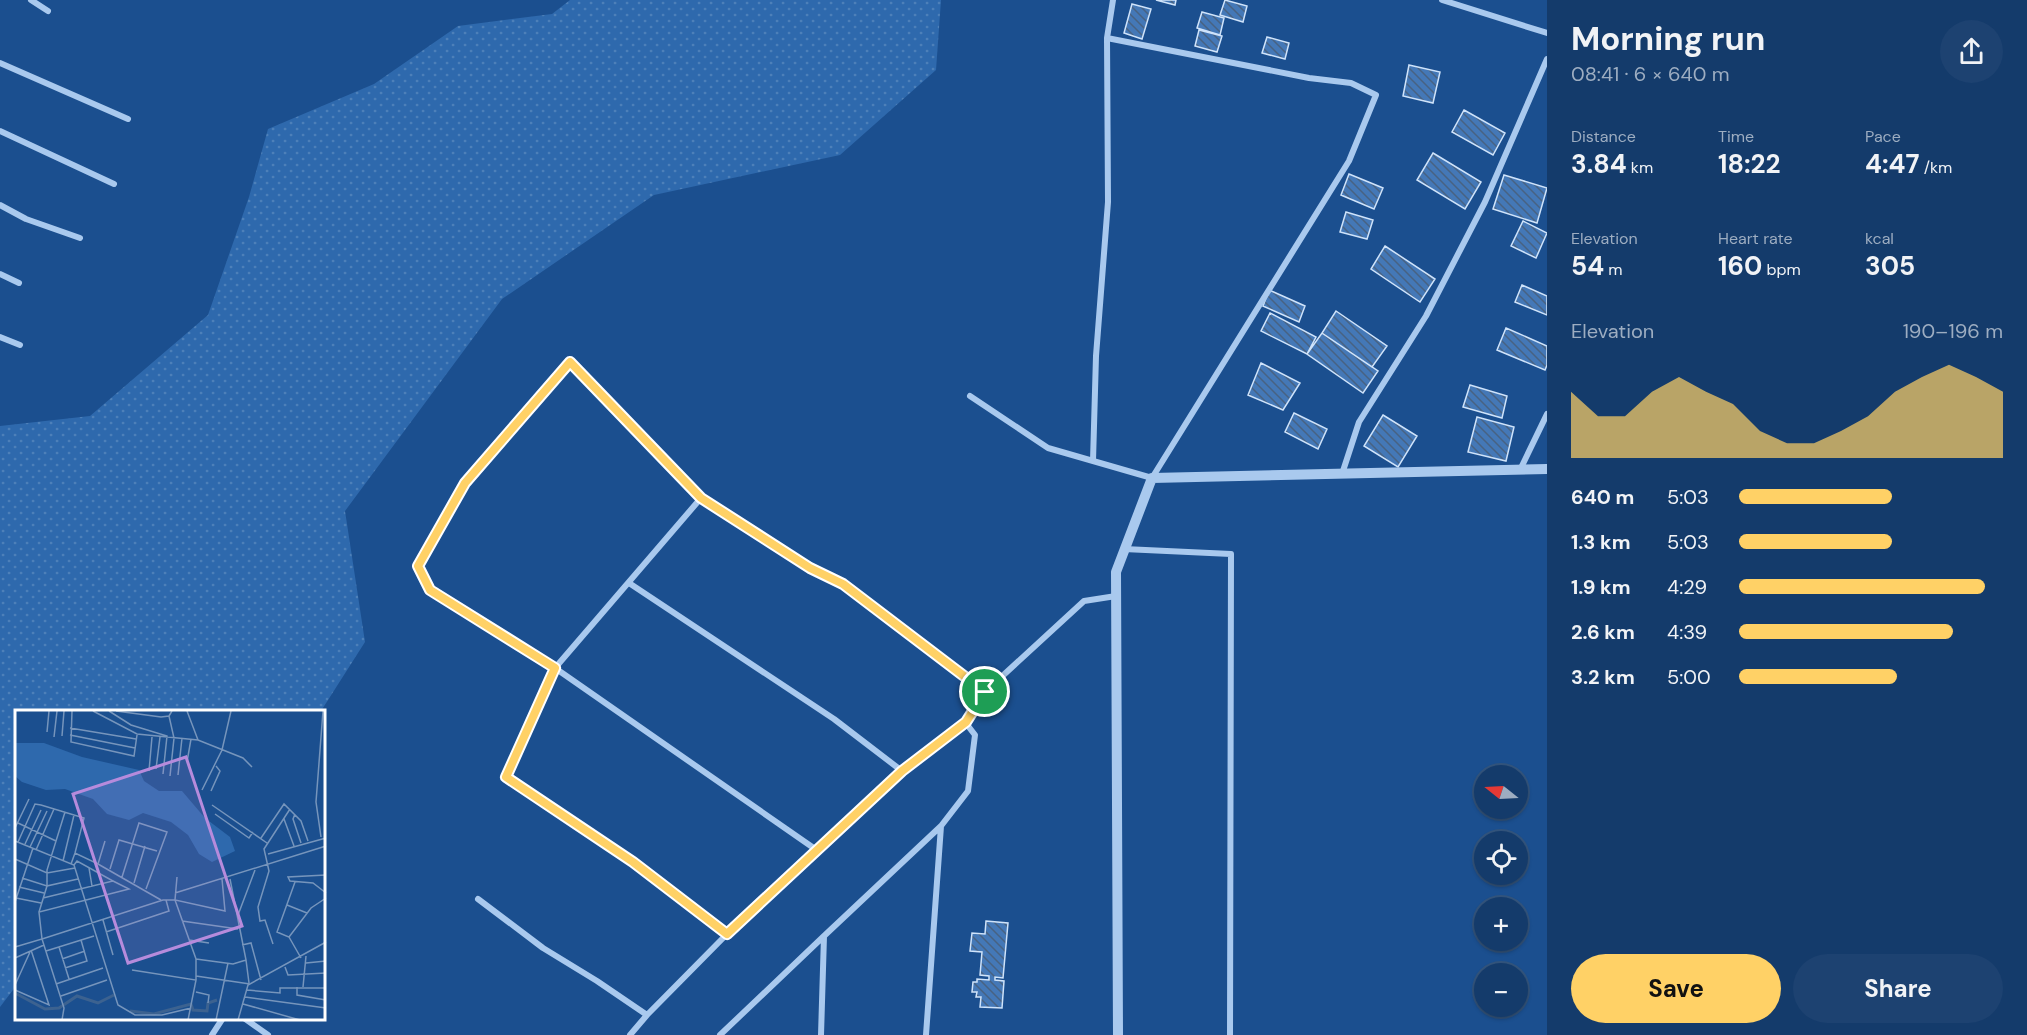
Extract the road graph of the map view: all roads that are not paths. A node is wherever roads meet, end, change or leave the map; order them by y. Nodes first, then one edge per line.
1 (31, 0) edge
2 (1113, 0) edge
3 (1442, 0) edge
4 (48, 11) dead end
5 (1547, 33) edge
6 (1107, 38) junction
7 (1547, 59) edge
8 (0, 63) edge
9 (128, 119) dead end
10 (0, 131) edge
11 (114, 184) dead end
12 (0, 205) edge
13 (80, 238) dead end
14 (0, 274) edge
15 (19, 283) dead end
16 (0, 337) edge
17 (20, 345) dead end
18 (970, 396) dead end
19 (1547, 414) edge
20 (1093, 460) junction
21 (1547, 469) edge
22 (1520, 471) junction
23 (1342, 474) junction
24 (1152, 478) junction
25 (701, 498) junction
26 (1124, 549) junction
27 (629, 583) junction
28 (1116, 596) junction
29 (555, 668) junction
30 (985, 692) junction
31 (966, 722) junction
32 (902, 771) junction
33 (941, 826) junction
34 (818, 850) junction
35 (478, 900) dead end
36 (727, 934) junction
37 (824, 936) junction
38 (647, 1015) junction
39 (222, 1020) edge
40 (247, 1020) edge
41 (212, 1035) edge
42 (268, 1035) edge
43 (630, 1035) edge
44 (720, 1035) edge
45 (821, 1035) edge
46 (926, 1035) edge
47 (1118, 1035) edge
48 (1230, 1035) edge

1 - 4 street
2 - 6 street
3 - 5 street
6 - 20 street
6 - 24 street
7 - 23 street
8 - 9 street
10 - 11 street
12 - 13 street
14 - 15 street
16 - 17 street
18 - 20 street
19 - 22 street
20 - 24 street
21 - 22 street
22 - 23 street
23 - 24 street
24 - 26 street
25 - 27 street
25 - 29 street
25 - 30 street
26 - 28 street
26 - 48 street
27 - 29 street
27 - 32 street
28 - 30 street
28 - 47 street
29 - 34 street
29 - 36 street
30 - 31 street
31 - 32 street
31 - 33 street
32 - 34 street
33 - 37 street
33 - 46 street
34 - 36 street
35 - 38 street
36 - 38 street
37 - 44 street
37 - 45 street
38 - 43 street
39 - 41 street
40 - 42 street

